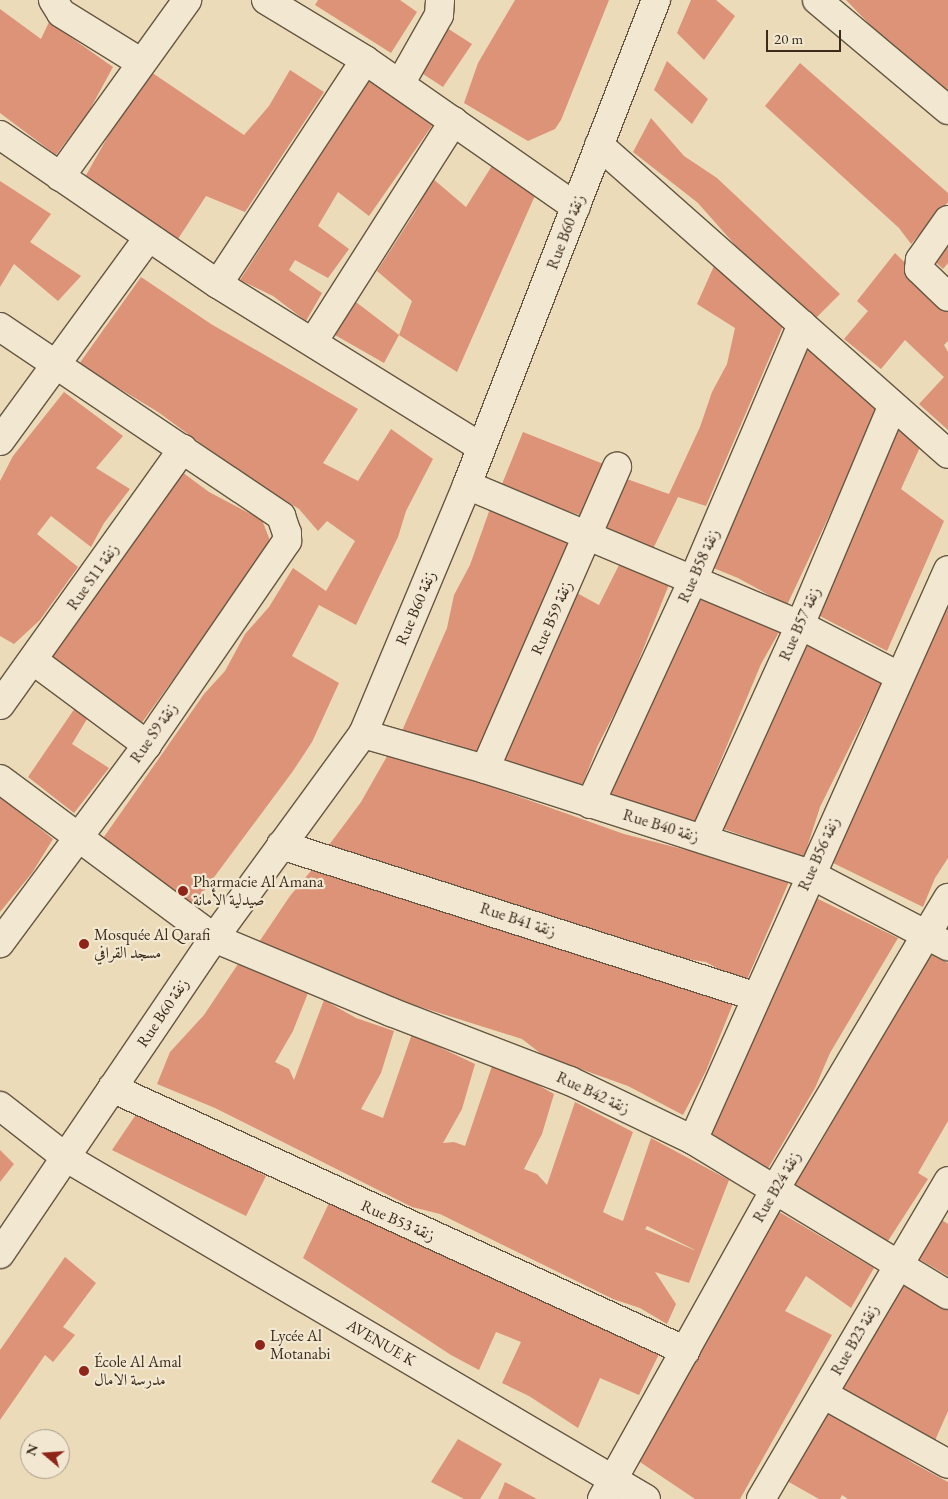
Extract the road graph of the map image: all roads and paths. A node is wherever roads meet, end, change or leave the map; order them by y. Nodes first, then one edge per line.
1 (53, 0) edge
2 (187, 0) edge
3 (440, 0) edge
4 (656, 0) edge
5 (817, 0) edge
6 (283, 4) edge
7 (366, 60) junction
8 (140, 62) junction
9 (400, 84) junction
10 (948, 110) edge
11 (454, 121) junction
12 (0, 135) edge
13 (599, 145) junction
14 (60, 177) junction
15 (576, 207) junction
16 (948, 220) edge
17 (148, 238) junction
18 (218, 284) junction
19 (948, 296) edge
20 (802, 324) junction
21 (0, 327) edge
22 (313, 342) junction
23 (55, 363) junction
24 (892, 407) junction
25 (0, 441) edge
26 (481, 447) junction
27 (184, 448) junction
28 (948, 454) edge
29 (617, 467) dead end
30 (467, 485) junction
31 (588, 536) junction
32 (948, 570) edge
33 (694, 580) junction
34 (800, 625) junction
35 (34, 661) junction
36 (899, 676) junction
37 (1, 700) edge
38 (363, 734) junction
39 (147, 745) junction
40 (485, 769) junction
41 (0, 780) edge
42 (590, 804) junction
43 (77, 838) junction
44 (703, 839) junction
45 (281, 845) junction
46 (810, 874) junction
47 (948, 898) edge
48 (214, 938) junction
49 (937, 941) edge
50 (0, 943) edge
51 (755, 996) junction
52 (112, 1088) junction
53 (0, 1106) edge
54 (693, 1140) junction
55 (65, 1157) junction
56 (948, 1181) edge
57 (774, 1192) junction
58 (0, 1254) edge
59 (899, 1264) junction
60 (948, 1295) edge
61 (686, 1351) junction
62 (823, 1394) junction
63 (946, 1460) edge
64 (608, 1489) edge
65 (646, 1499) edge
66 (761, 1499) edge

1 - 8 street
2 - 8 street
3 - 9 street
4 - 13 street, Rue B60 زنقة
5 - 10 street
6 - 7 street
7 - 9 street
7 - 18 street
8 - 14 street
9 - 11 street
11 - 15 street
11 - 22 street
12 - 14 street
13 - 15 street, Rue B60 زنقة
13 - 20 street
14 - 17 street
15 - 26 street, Rue B60 زنقة
16 - 19 street
17 - 18 street
17 - 23 street
18 - 22 street
20 - 24 street
20 - 33 street, Rue B58 زنقة
21 - 23 street
22 - 26 street
23 - 25 street
23 - 27 street
24 - 28 street
24 - 34 street, Rue B57 زنقة
26 - 30 street, Rue B60 زنقة
27 - 35 street, Rue S11 زنقة
27 - 39 street, Rue S9 زنقة
29 - 31 street, Rue B59 زنقة
30 - 31 street
30 - 38 street, Rue B60 زنقة
31 - 33 street
31 - 40 street, Rue B59 زنقة
32 - 36 street, Rue B56 زنقة
33 - 34 street
33 - 42 street, Rue B58 زنقة
34 - 36 street
34 - 44 street, Rue B57 زنقة
35 - 37 street, Rue S11 زنقة
35 - 39 street
36 - 46 street, Rue B56 زنقة
38 - 40 street, Rue B40 زنقة
38 - 45 street, Rue B60 زنقة
39 - 43 street, Rue S9 زنقة
40 - 42 street, Rue B40 زنقة
41 - 43 street, Rue B42 زنقة
42 - 44 street, Rue B40 زنقة
43 - 48 street, Rue B42 زنقة
43 - 50 street, Rue S9 زنقة
44 - 46 street, Rue B40 زنقة
45 - 48 street, Rue B60 زنقة
45 - 51 street, Rue B41 زنقة
46 - 49 street, Rue B40 زنقة
46 - 51 street, Rue B56 زنقة
47 - 49 street, Rue B24 زنقة
48 - 52 street, Rue B60 زنقة
48 - 54 street, Rue B42 زنقة
49 - 57 street, Rue B24 زنقة
51 - 54 street, Rue B56 زنقة
52 - 55 street, Rue B60 زنقة
52 - 61 street, Rue B53 زنقة
53 - 55 street, AVENUE K
54 - 57 street, Rue B42 زنقة
55 - 58 street, Rue B60 زنقة
55 - 64 street, AVENUE K
56 - 59 street, Rue B23 زنقة
57 - 59 street, Rue B42 زنقة
57 - 61 street, Rue B24 زنقة
59 - 60 street, Rue B42 زنقة
59 - 62 street, Rue B23 زنقة
61 - 64 street, Rue B24 زنقة
62 - 63 street
62 - 66 street, Rue B23 زنقة
64 - 65 street, AVENUE K

